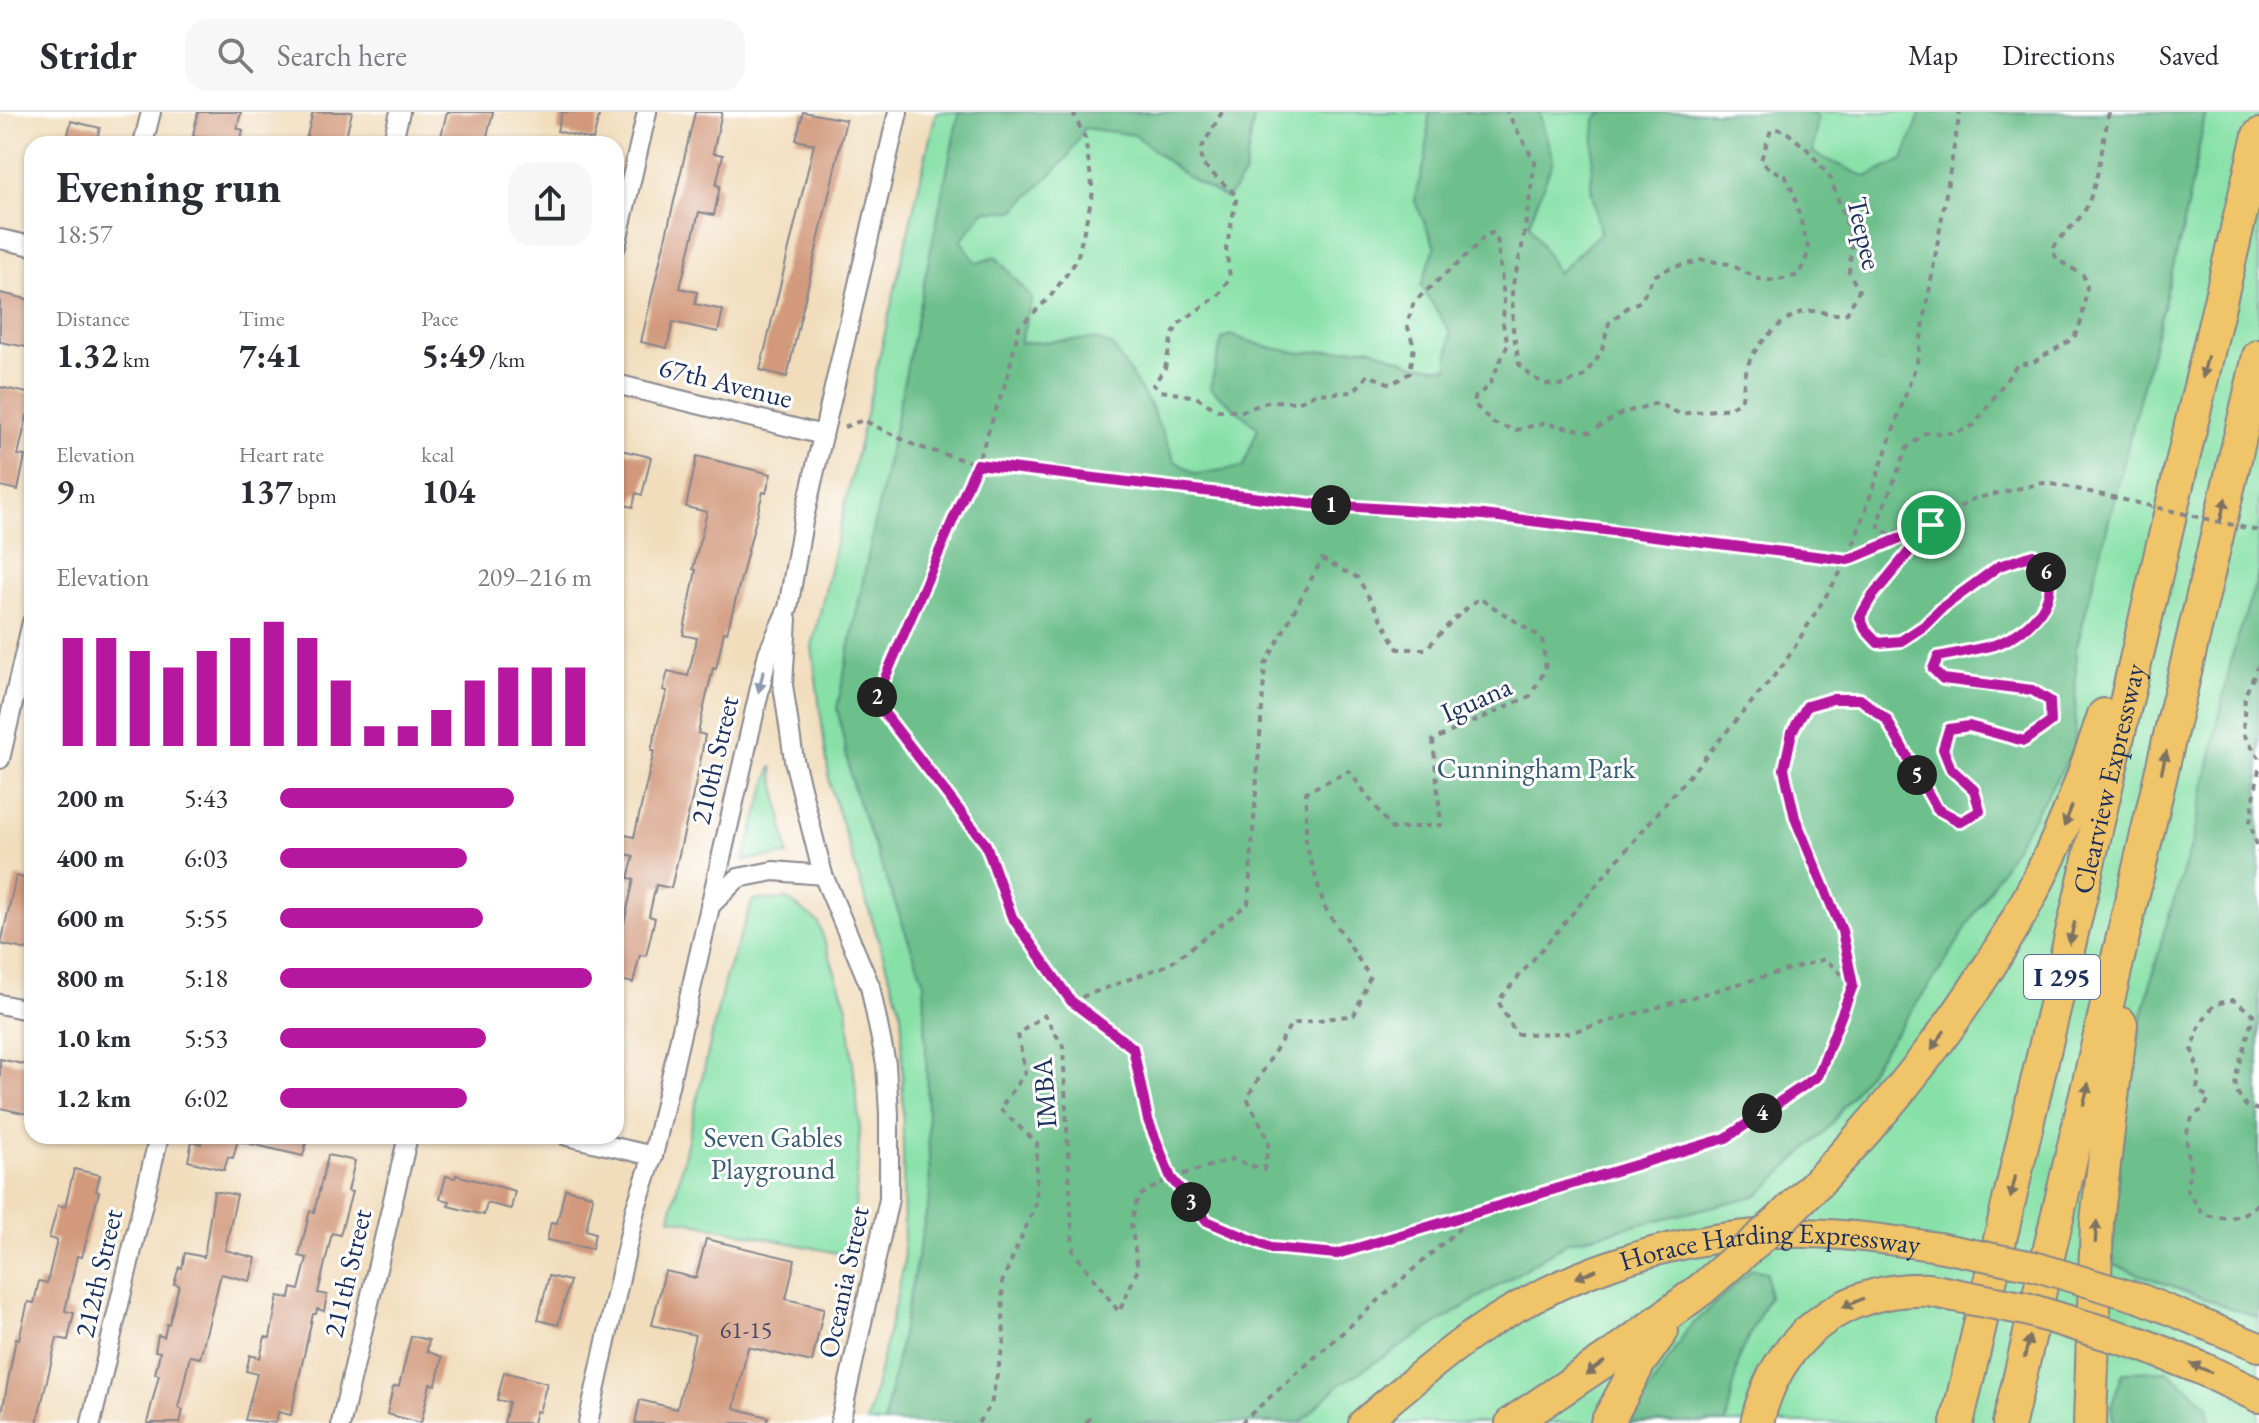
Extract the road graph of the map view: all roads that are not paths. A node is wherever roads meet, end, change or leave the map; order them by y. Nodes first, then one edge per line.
1 (151, 112) edge
2 (400, 112) edge
3 (647, 112) edge
4 (898, 112) edge
5 (2247, 112) edge
6 (2259, 135) edge
7 (145, 136) edge
8 (394, 136) edge
9 (624, 211) edge
10 (0, 239) edge
11 (24, 244) edge
12 (2222, 291) junction
13 (2258, 362) edge
14 (624, 386) edge
15 (823, 435) junction
16 (2166, 530) junction
17 (788, 608) junction
18 (24, 656) edge
19 (0, 759) edge
20 (2146, 838) junction
21 (823, 875) junction
22 (710, 906) junction
23 (0, 1004) edge
24 (24, 1009) edge
25 (157, 1144) edge
26 (406, 1144) edge
27 (601, 1144) edge
28 (653, 1156) junction
29 (1703, 1288) junction
30 (2259, 1347) edge
31 (2259, 1396) edge
32 (91, 1423) edge
33 (341, 1423) edge
34 (588, 1423) edge
35 (840, 1423) edge
36 (1363, 1423) edge
37 (1512, 1423) edge
38 (1607, 1423) edge
39 (1757, 1423) edge
40 (1957, 1423) edge
41 (2009, 1423) edge
42 (2093, 1423) edge

1 - 7 street
2 - 8 street
3 - 9 street
4 - 15 street, 210th Street
5 - 12 highway
6 - 12 highway, Clearview Expressway / I 295
10 - 11 street
12 -> 16 highway, Clearview Expressway / I 295
20 -> 13 highway, Clearview Expressway / I 295
14 - 15 street, 67th Avenue
15 - 17 street, 210th Street
16 -> 29 highway, bridge
16 -> 40 highway, Clearview Expressway / I 295
17 - 21 street, Oceania Street
17 -> 22 street, 210th Street
18 - 19 street
41 -> 20 highway, Clearview Expressway / I 295
42 -> 20 highway
21 - 22 street
21 - 35 street, Oceania Street
22 - 28 street, 210th Street
23 - 24 street
25 - 32 street, 212th Street
26 - 33 street, 211th Street
27 - 28 street
28 - 34 street, 210th Street
29 -> 37 highway
29 - 38 highway
30 -> 36 main road, Horace Harding Expressway, bridge
31 -> 39 highway, bridge

